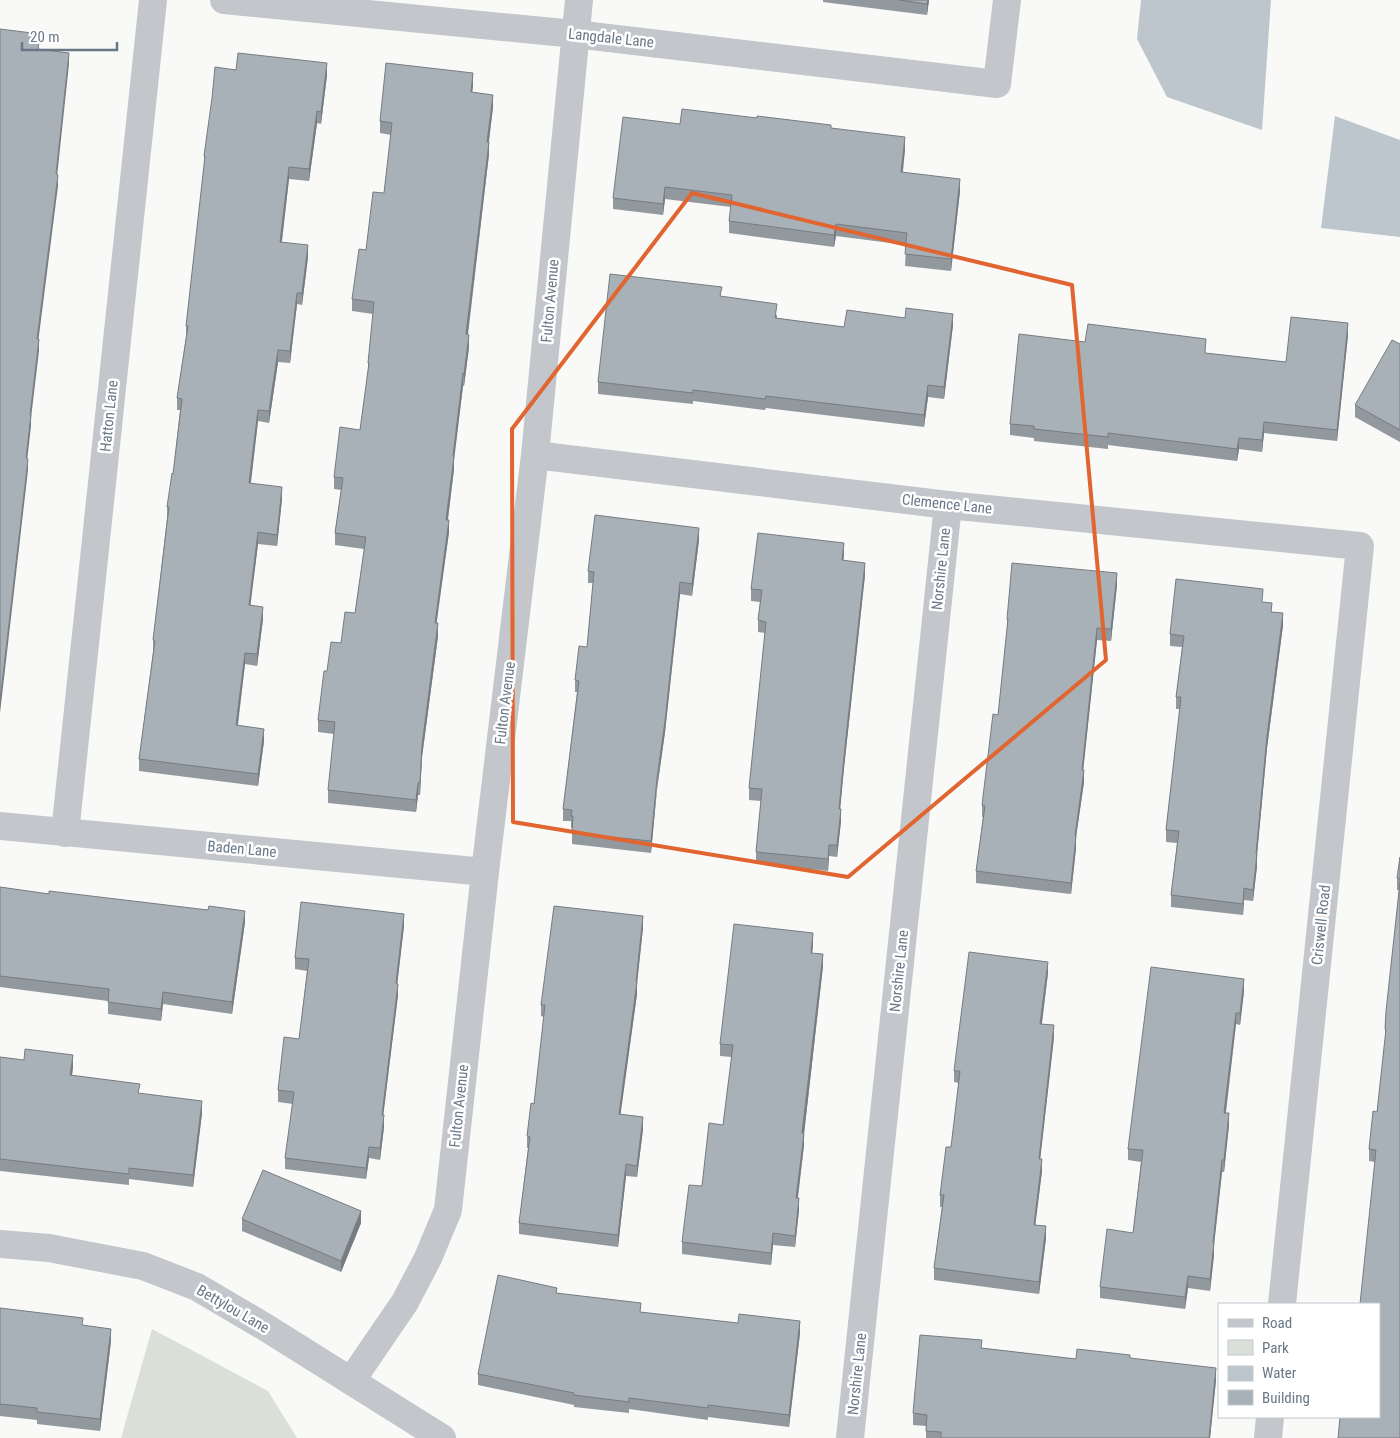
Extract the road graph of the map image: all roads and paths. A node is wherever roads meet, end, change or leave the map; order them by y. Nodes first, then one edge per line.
1 (153, 0) edge
2 (224, 0) edge
3 (578, 0) edge
4 (1006, 0) edge
5 (575, 34) junction
6 (535, 455) junction
7 (948, 505) junction
8 (1360, 546) joint
9 (0, 826) edge
10 (65, 833) junction
11 (485, 872) junction
12 (0, 1244) edge
13 (1282, 1303) edge
14 (351, 1381) junction
15 (1270, 1418) edge
16 (442, 1438) edge
17 (850, 1438) edge
18 (1268, 1438) edge

1 - 10 street, Hatton Lane
2 - 5 street, Langdale Lane
3 - 5 street, Fulton Avenue
4 - 5 street, Langdale Lane
5 - 6 street, Fulton Avenue
6 - 7 street, Clemence Lane
6 - 11 street, Fulton Avenue
7 - 8 street, Clemence Lane
7 - 17 street, Norshire Lane
8 - 13 street, Criswell Road
9 - 10 street, Baden Lane
10 - 11 street, Baden Lane
11 - 14 street, Fulton Avenue
12 - 14 street, Bettylou Lane
14 - 16 street, Bettylou Lane
15 - 18 street

